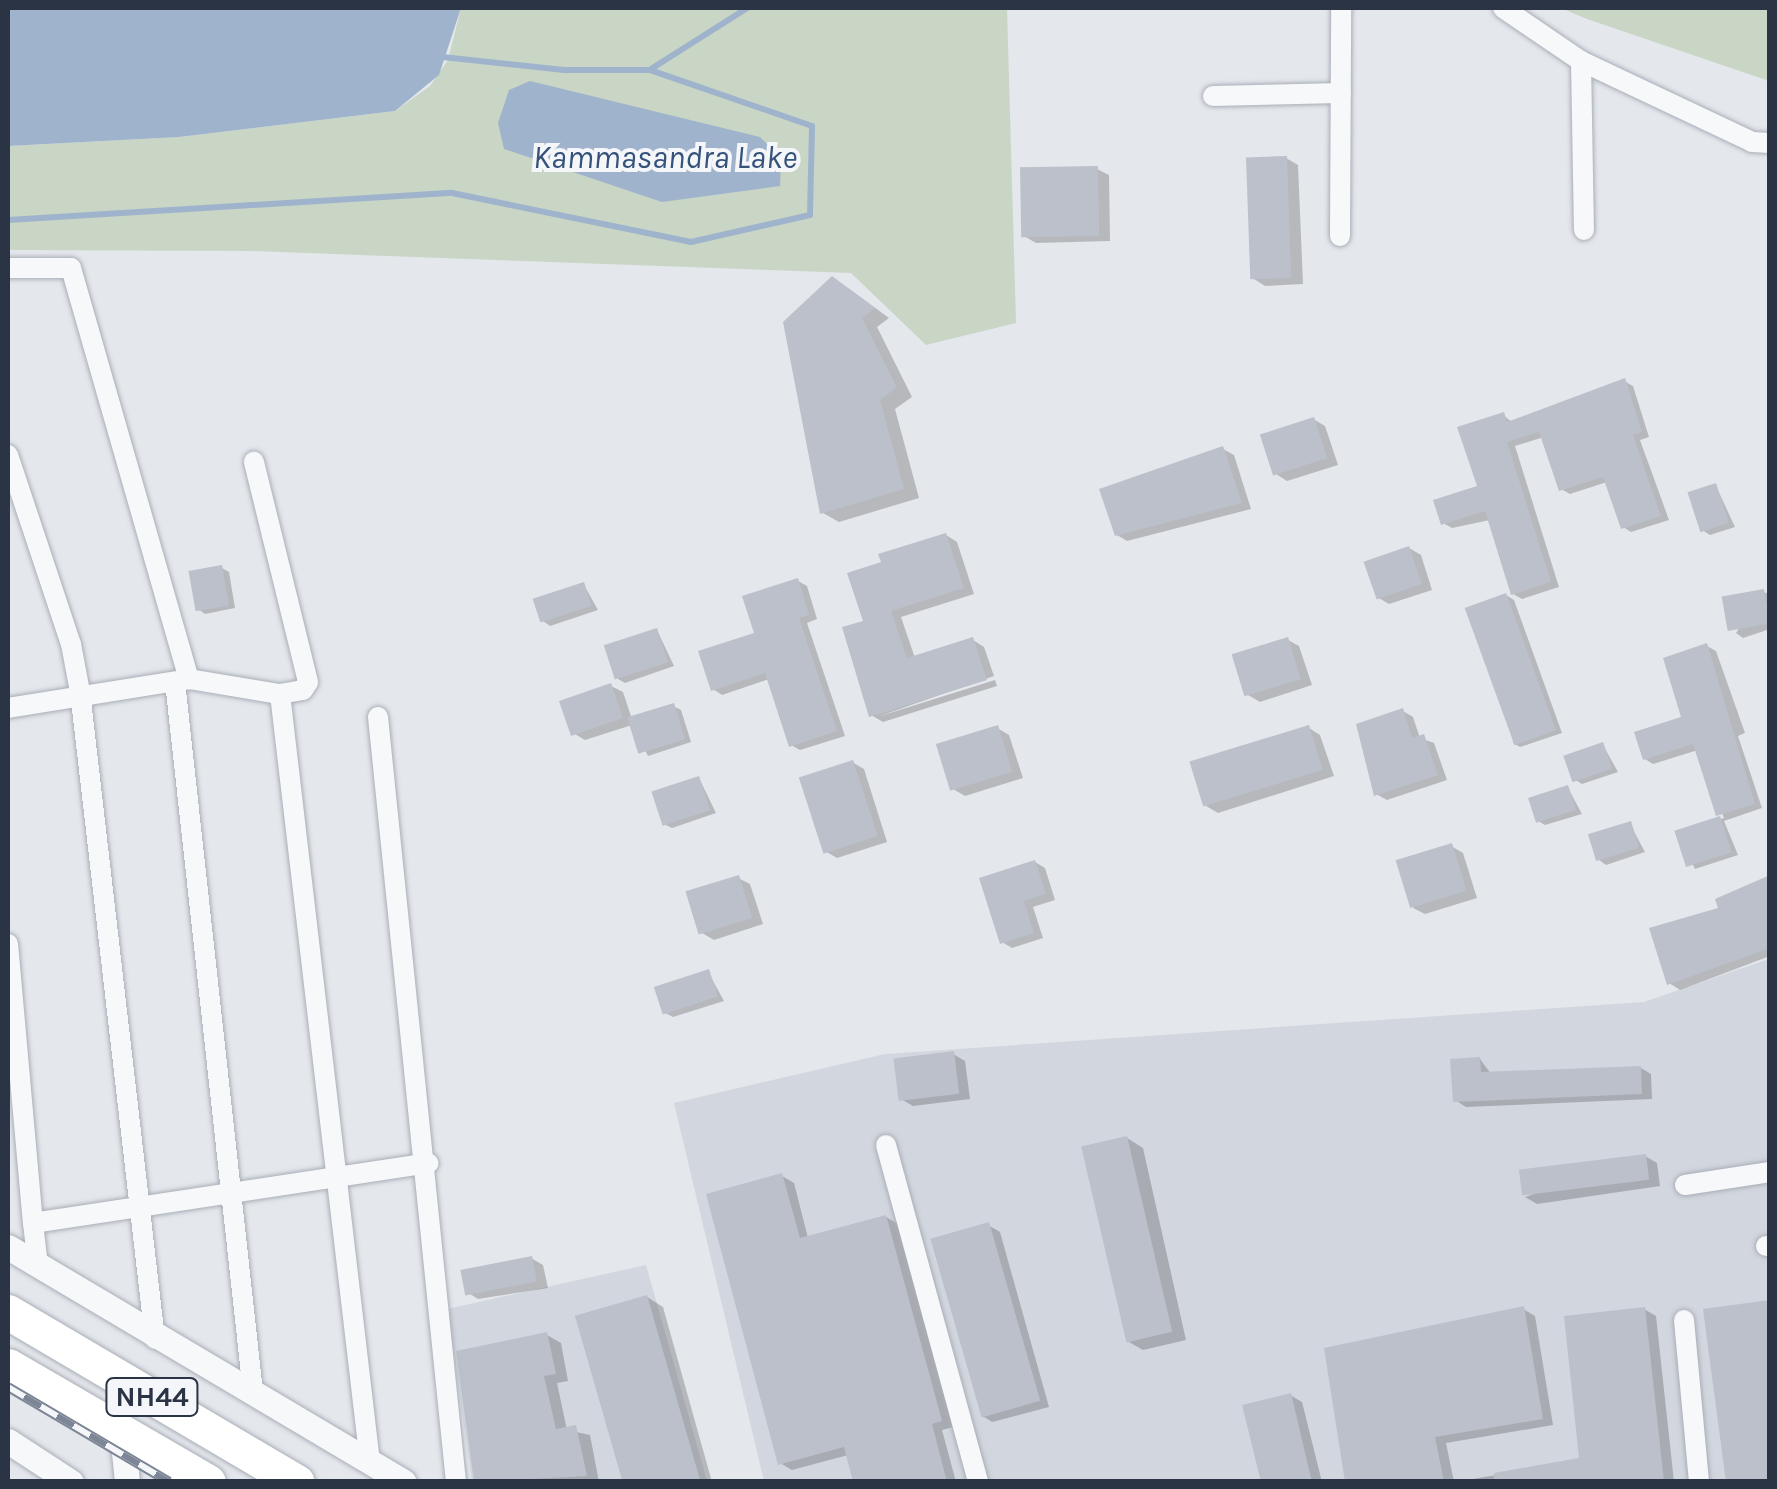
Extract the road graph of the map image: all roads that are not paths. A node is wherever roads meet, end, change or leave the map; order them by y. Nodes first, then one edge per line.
1 (1341, 8) edge
2 (1503, 8) edge
3 (1581, 62) junction
4 (1340, 93) junction
5 (1213, 96) dead end
6 (1770, 143) edge
7 (1584, 230) dead end
8 (1340, 236) dead end
9 (8, 268) edge
10 (8, 455) edge
11 (254, 462) dead end
12 (182, 680) junction
13 (80, 692) junction
14 (280, 694) junction
15 (8, 708) edge
16 (378, 716) dead end
17 (8, 944) edge
18 (886, 1145) dead end
19 (428, 1163) junction
20 (1770, 1172) edge
21 (332, 1176) junction
22 (1685, 1184) dead end
23 (233, 1196) junction
24 (140, 1209) junction
25 (32, 1223) junction
26 (8, 1247) edge
27 (38, 1266) junction
28 (8, 1312) edge
29 (1684, 1320) dead end
30 (155, 1339) junction
31 (8, 1366) edge
32 (253, 1392) junction
33 (122, 1432) junction
34 (8, 1441) edge
35 (370, 1462) junction
36 (71, 1482) edge
37 (127, 1482) edge
38 (208, 1482) edge
39 (297, 1482) edge
40 (402, 1482) edge
41 (456, 1482) edge
42 (978, 1482) edge
43 (1698, 1482) edge

1 - 4 street
2 - 3 street
3 - 6 street
3 - 7 street
4 - 5 street
4 - 8 street
9 - 12 street
10 - 13 street
11 - 14 street
12 - 13 street
12 - 14 street
12 - 23 street
13 - 15 street
13 - 24 street
14 - 21 street
16 - 19 street
17 - 25 street
18 - 42 street
19 - 21 street
19 - 41 street
20 - 22 street
21 - 23 street
21 - 35 street
23 - 24 street
23 - 32 street
24 - 25 street
24 - 30 street
25 - 27 street
26 - 27 street
27 - 30 street
28 - 39 highway, NH44
29 - 43 street
30 - 32 street
31 - 33 highway, NH44
32 - 35 street
33 - 37 street
33 - 38 highway, NH44
34 - 36 street
35 - 40 street

